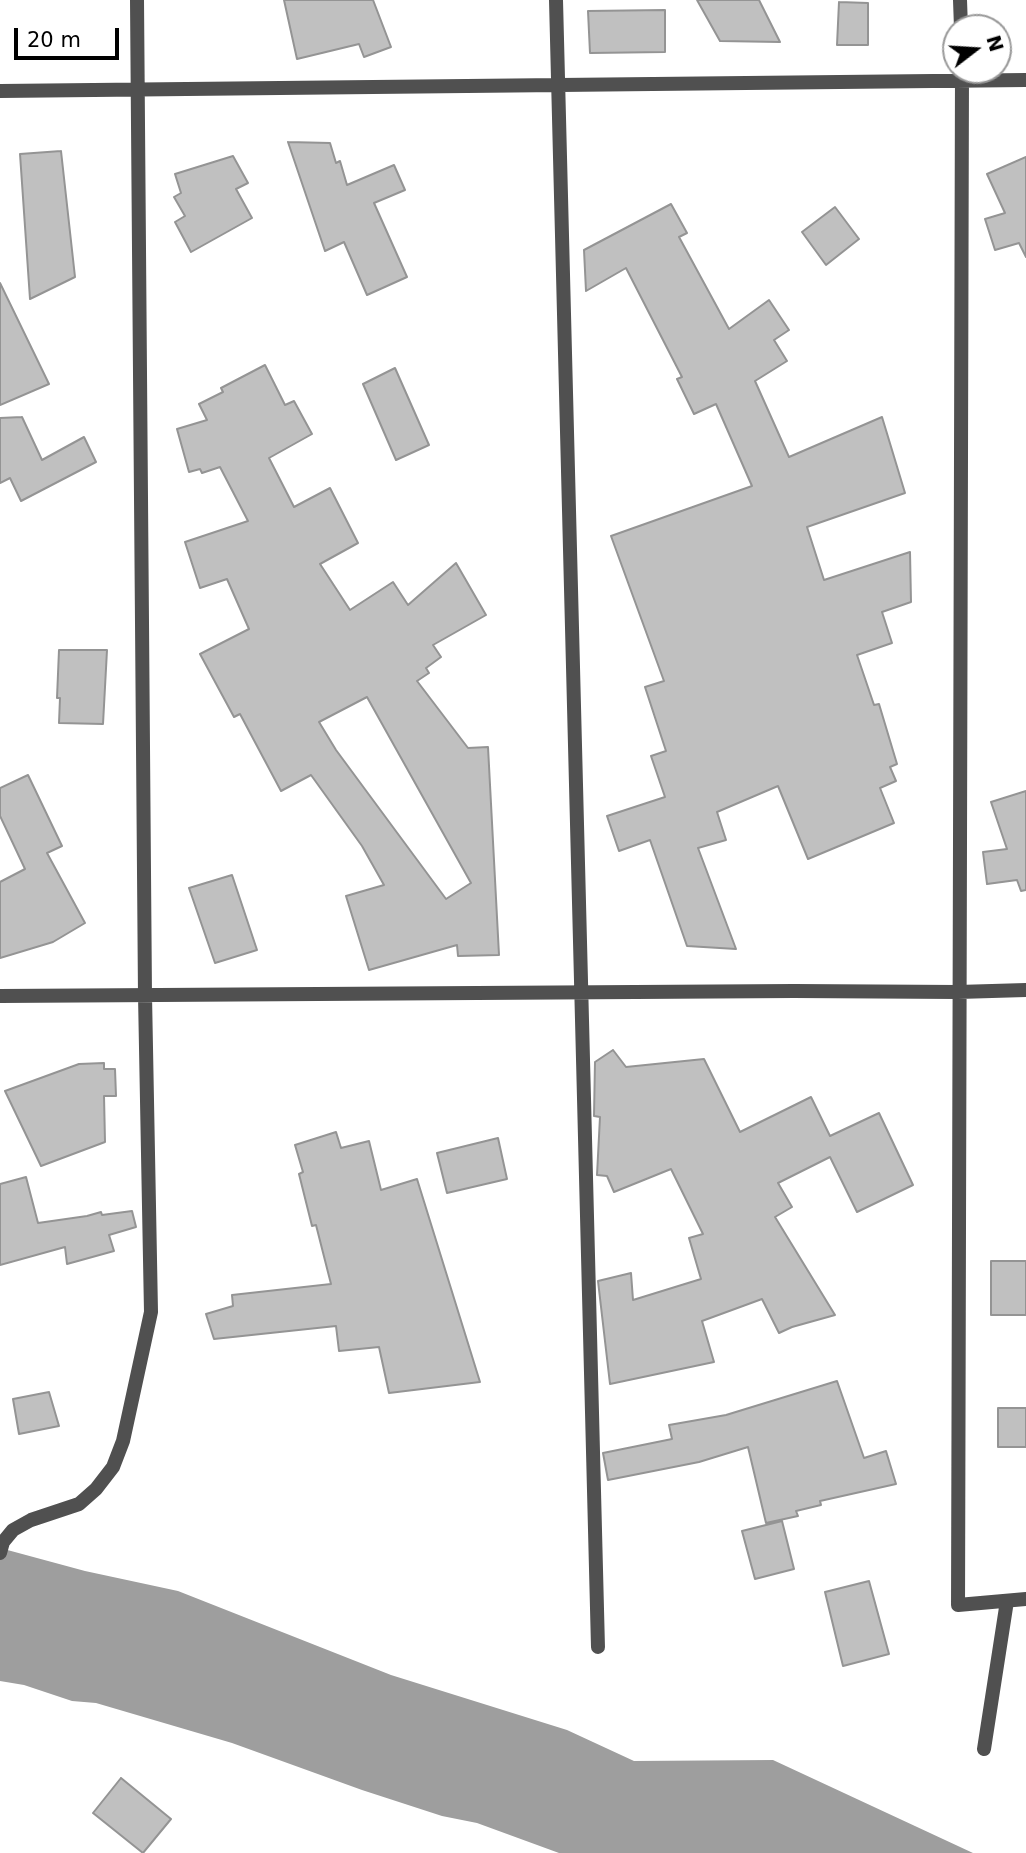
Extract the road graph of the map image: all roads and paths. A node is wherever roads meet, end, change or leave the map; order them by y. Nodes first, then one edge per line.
1 (138, 0) edge
2 (556, 0) edge
3 (942, 75) edge
4 (962, 84) edge
5 (558, 85) junction
6 (137, 91) junction
7 (0, 92) edge
8 (1026, 990) edge
9 (581, 992) junction
10 (958, 992) junction
11 (145, 995) junction
12 (0, 996) edge
13 (0, 1553) edge
14 (1026, 1600) edge
15 (1007, 1601) junction
16 (598, 1647) dead end
17 (984, 1749) dead end

1 - 6 street
2 - 5 street
3 - 5 street
4 - 10 street
5 - 6 street
5 - 9 street
6 - 7 street
6 - 11 street
8 - 10 street
9 - 10 street
9 - 11 street
9 - 16 street
10 - 15 street
11 - 12 street
11 - 13 street
14 - 15 street
15 - 17 street

